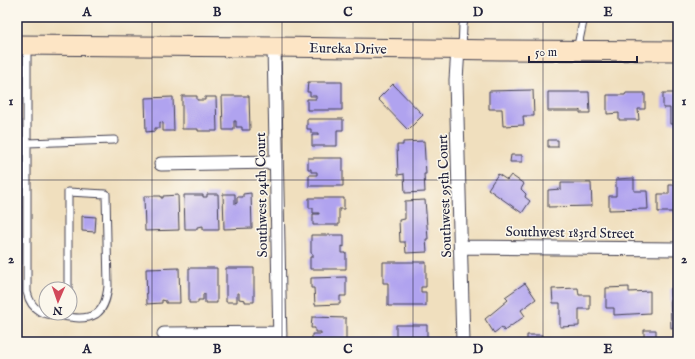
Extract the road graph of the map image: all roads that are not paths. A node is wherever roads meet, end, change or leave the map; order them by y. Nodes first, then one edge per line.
1 (465, 17) edge
2 (584, 17) edge
3 (22, 46) edge
4 (274, 47) junction
5 (460, 49) junction
6 (577, 51) junction
7 (678, 51) edge
8 (114, 140) dead end
9 (27, 143) junction
10 (276, 162) junction
11 (161, 164) dead end
12 (461, 247) junction
13 (678, 249) edge
14 (68, 281) edge
15 (38, 309) edge
16 (78, 318) edge
17 (164, 334) dead end
18 (280, 338) edge
19 (463, 342) edge

1 - 5 lane
2 - 6 lane
3 - 4 main road, Eureka Drive
3 - 9 lane
4 - 5 main road, Eureka Drive
4 - 10 street, Southwest 94th Court
5 - 6 main road, Eureka Drive
5 - 12 street, Southwest 95th Court
6 - 7 main road, Eureka Drive
8 - 9 lane
9 - 15 lane
10 - 11 street
10 - 18 street, Southwest 94th Court
12 - 13 street, Southwest 183rd Street
12 - 19 street, Southwest 95th Court
14 - 16 lane
17 - 18 street

